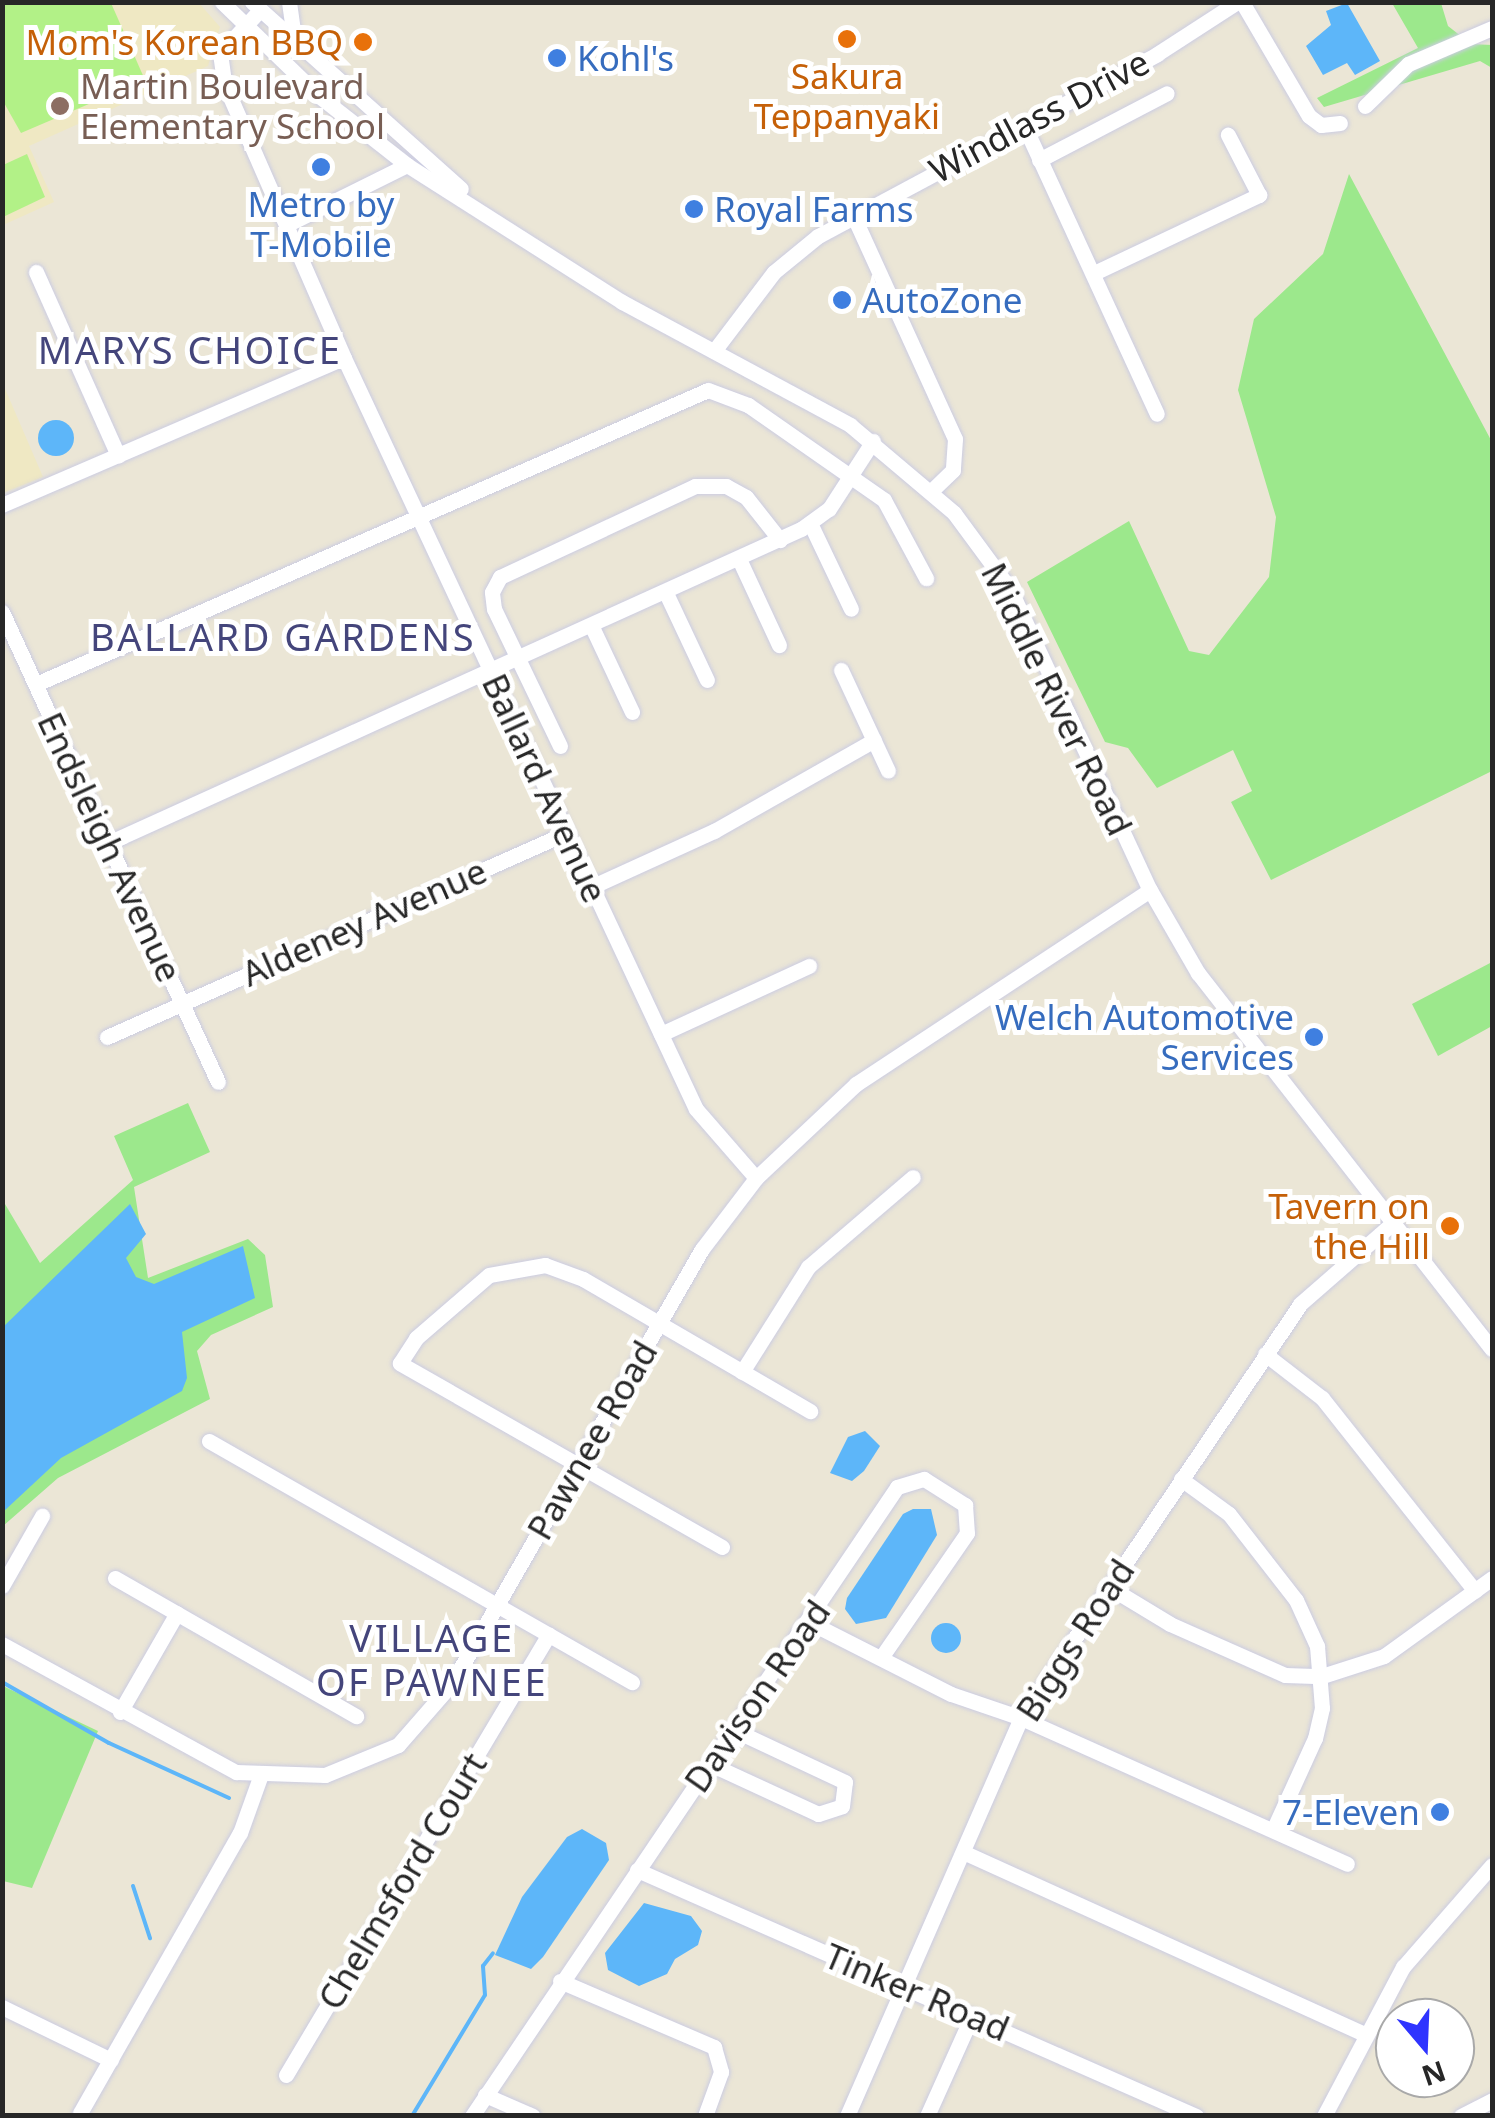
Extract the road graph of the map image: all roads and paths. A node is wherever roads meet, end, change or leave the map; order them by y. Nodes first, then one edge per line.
1 (222, 2) edge
2 (289, 2) edge
3 (1240, 2) edge
4 (256, 6) edge
5 (245, 25) junction
6 (1492, 28) edge
7 (295, 40) junction
8 (1166, 94) dead end
9 (1365, 106) dead end
10 (1023, 123) junction
11 (1340, 123) dead end
12 (1228, 136) dead end
13 (1040, 160) junction
14 (406, 165) junction
15 (474, 202) junction
16 (853, 215) junction
17 (286, 226) junction
18 (36, 272) dead end
19 (1094, 273) junction
20 (714, 351) junction
21 (344, 358) junction
22 (1156, 414) dead end
23 (872, 441) junction
24 (118, 455) junction
25 (851, 475) junction
26 (932, 490) junction
27 (2, 505) edge
28 (419, 518) junction
29 (810, 524) junction
30 (780, 540) junction
31 (739, 560) junction
32 (926, 578) dead end
33 (666, 594) junction
34 (851, 609) dead end
35 (2, 612) edge
36 (592, 628) junction
37 (779, 645) dead end
38 (519, 661) junction
39 (841, 670) dead end
40 (492, 674) junction
41 (707, 680) dead end
42 (36, 684) junction
43 (632, 712) dead end
44 (874, 740) junction
45 (560, 746) dead end
46 (888, 771) dead end
47 (566, 832) junction
48 (108, 842) junction
49 (592, 887) junction
50 (1150, 890) junction
51 (809, 966) dead end
52 (182, 1003) junction
53 (660, 1034) junction
54 (107, 1036) dead end
55 (218, 1082) dead end
56 (913, 1177) dead end
57 (756, 1178) junction
58 (1393, 1222) junction
59 (658, 1323) junction
60 (1492, 1349) edge
61 (1264, 1354) junction
62 (742, 1372) junction
63 (810, 1411) dead end
64 (210, 1441) dead end
65 (578, 1464) junction
66 (1181, 1479) junction
67 (42, 1516) dead end
68 (722, 1547) dead end
69 (115, 1578) dead end
70 (1492, 1578) edge
71 (2, 1586) edge
72 (1109, 1587) junction
73 (1474, 1591) junction
74 (497, 1605) junction
75 (177, 1614) junction
76 (809, 1622) junction
77 (549, 1634) junction
78 (2, 1644) edge
79 (882, 1656) junction
80 (1322, 1676) junction
81 (632, 1682) dead end
82 (120, 1712) junction
83 (356, 1716) dead end
84 (1022, 1718) junction
85 (734, 1730) junction
86 (710, 1764) junction
87 (260, 1778) junction
88 (1274, 1828) junction
89 (962, 1852) junction
90 (1348, 1864) dead end
91 (1492, 1865) edge
92 (637, 1870) junction
93 (560, 1982) junction
94 (904, 1987) junction
95 (2, 2008) edge
96 (972, 2016) junction
97 (1362, 2032) junction
98 (110, 2060) junction
99 (286, 2076) dead end
100 (485, 2095) junction
101 (1492, 2100) edge
102 (80, 2112) dead end
103 (472, 2116) edge
104 (533, 2116) edge
105 (706, 2116) edge
106 (847, 2116) edge
107 (927, 2116) edge
108 (1196, 2116) edge
109 (1324, 2116) edge
110 (1461, 2116) edge

1 - 5 street, Middle River Road
2 - 7 street
3 - 10 street, Windlass Drive
3 - 11 street
4 - 5 street, Ballard Avenue
4 - 7 street, Middle River Road
5 - 14 street, Middle River Road
5 - 17 street, Ballard Avenue
6 - 9 street
7 - 15 street, Middle River Road
8 - 13 street
10 - 13 street
10 - 16 street, Windlass Drive
12 - 19 street
13 - 19 street
14 - 15 street, Middle River Road
14 - 17 street
15 - 20 street, Middle River Road
16 - 20 street, Windlass Drive
16 - 26 street
17 - 21 street, Ballard Avenue
18 - 24 street
19 - 22 street
20 - 23 street, Middle River Road
21 - 24 street
21 - 28 street, Ballard Avenue
23 - 25 street
23 - 26 street, Middle River Road
24 - 27 street
25 - 28 street
25 - 29 street
25 - 32 street
26 - 50 street, Middle River Road
28 - 40 street, Ballard Avenue
28 - 42 street
29 - 30 street
29 - 34 street
30 - 31 street
30 - 38 street
31 - 33 street
31 - 37 street
33 - 36 street
33 - 41 street
35 - 42 street, Endsleigh Avenue
36 - 38 street
36 - 43 street
38 - 40 street
38 - 45 street
39 - 44 street
40 - 47 street, Ballard Avenue
40 - 48 street
42 - 48 street, Endsleigh Avenue
44 - 46 street
44 - 49 street
47 - 49 street, Ballard Avenue
47 - 52 street, Aldeney Avenue
48 - 52 street, Endsleigh Avenue
49 - 53 street, Ballard Avenue
50 - 57 street, Pawnee Road
50 - 58 street, Middle River Road
51 - 53 street
52 - 54 street, Aldeney Avenue
52 - 55 street, Endsleigh Avenue
53 - 57 street, Ballard Avenue
56 - 62 street
57 - 59 street, Pawnee Road
58 - 60 street, Middle River Road
58 - 61 street, Biggs Road
59 - 62 street
59 - 65 street, Pawnee Road
59 - 65 street
61 - 66 street, Biggs Road
61 - 73 street
62 - 63 street
64 - 74 street
65 - 68 street
65 - 74 street, Pawnee Road
66 - 72 street, Biggs Road
66 - 80 street
67 - 71 street
69 - 75 street
70 - 73 street
72 - 80 street
72 - 84 street, Biggs Road
73 - 80 street
74 - 77 street
74 - 87 street, Pawnee Road
75 - 82 street
75 - 83 street
76 - 79 street
76 - 79 street, Davison Road
76 - 85 street, Davison Road
77 - 81 street
77 - 99 street, Chelmsford Court
78 - 82 street, Pawnee Road
79 - 84 street
80 - 88 street
82 - 87 street, Pawnee Road
84 - 88 street
84 - 89 street, Biggs Road
85 - 86 street, Davison Road
85 - 86 street
86 - 92 street, Davison Road
87 - 98 street
88 - 90 street
89 - 94 street, Biggs Road
89 - 97 street
91 - 97 street
92 - 93 street, Davison Road
92 - 94 street, Tinker Road
93 - 100 street, Davison Road
93 - 105 street
94 - 96 street, Tinker Road
94 - 106 street, Biggs Road
95 - 98 street
96 - 107 street
96 - 108 street, Tinker Road
97 - 109 street
98 - 102 street
100 - 103 street, Davison Road
100 - 104 street
101 - 110 street

